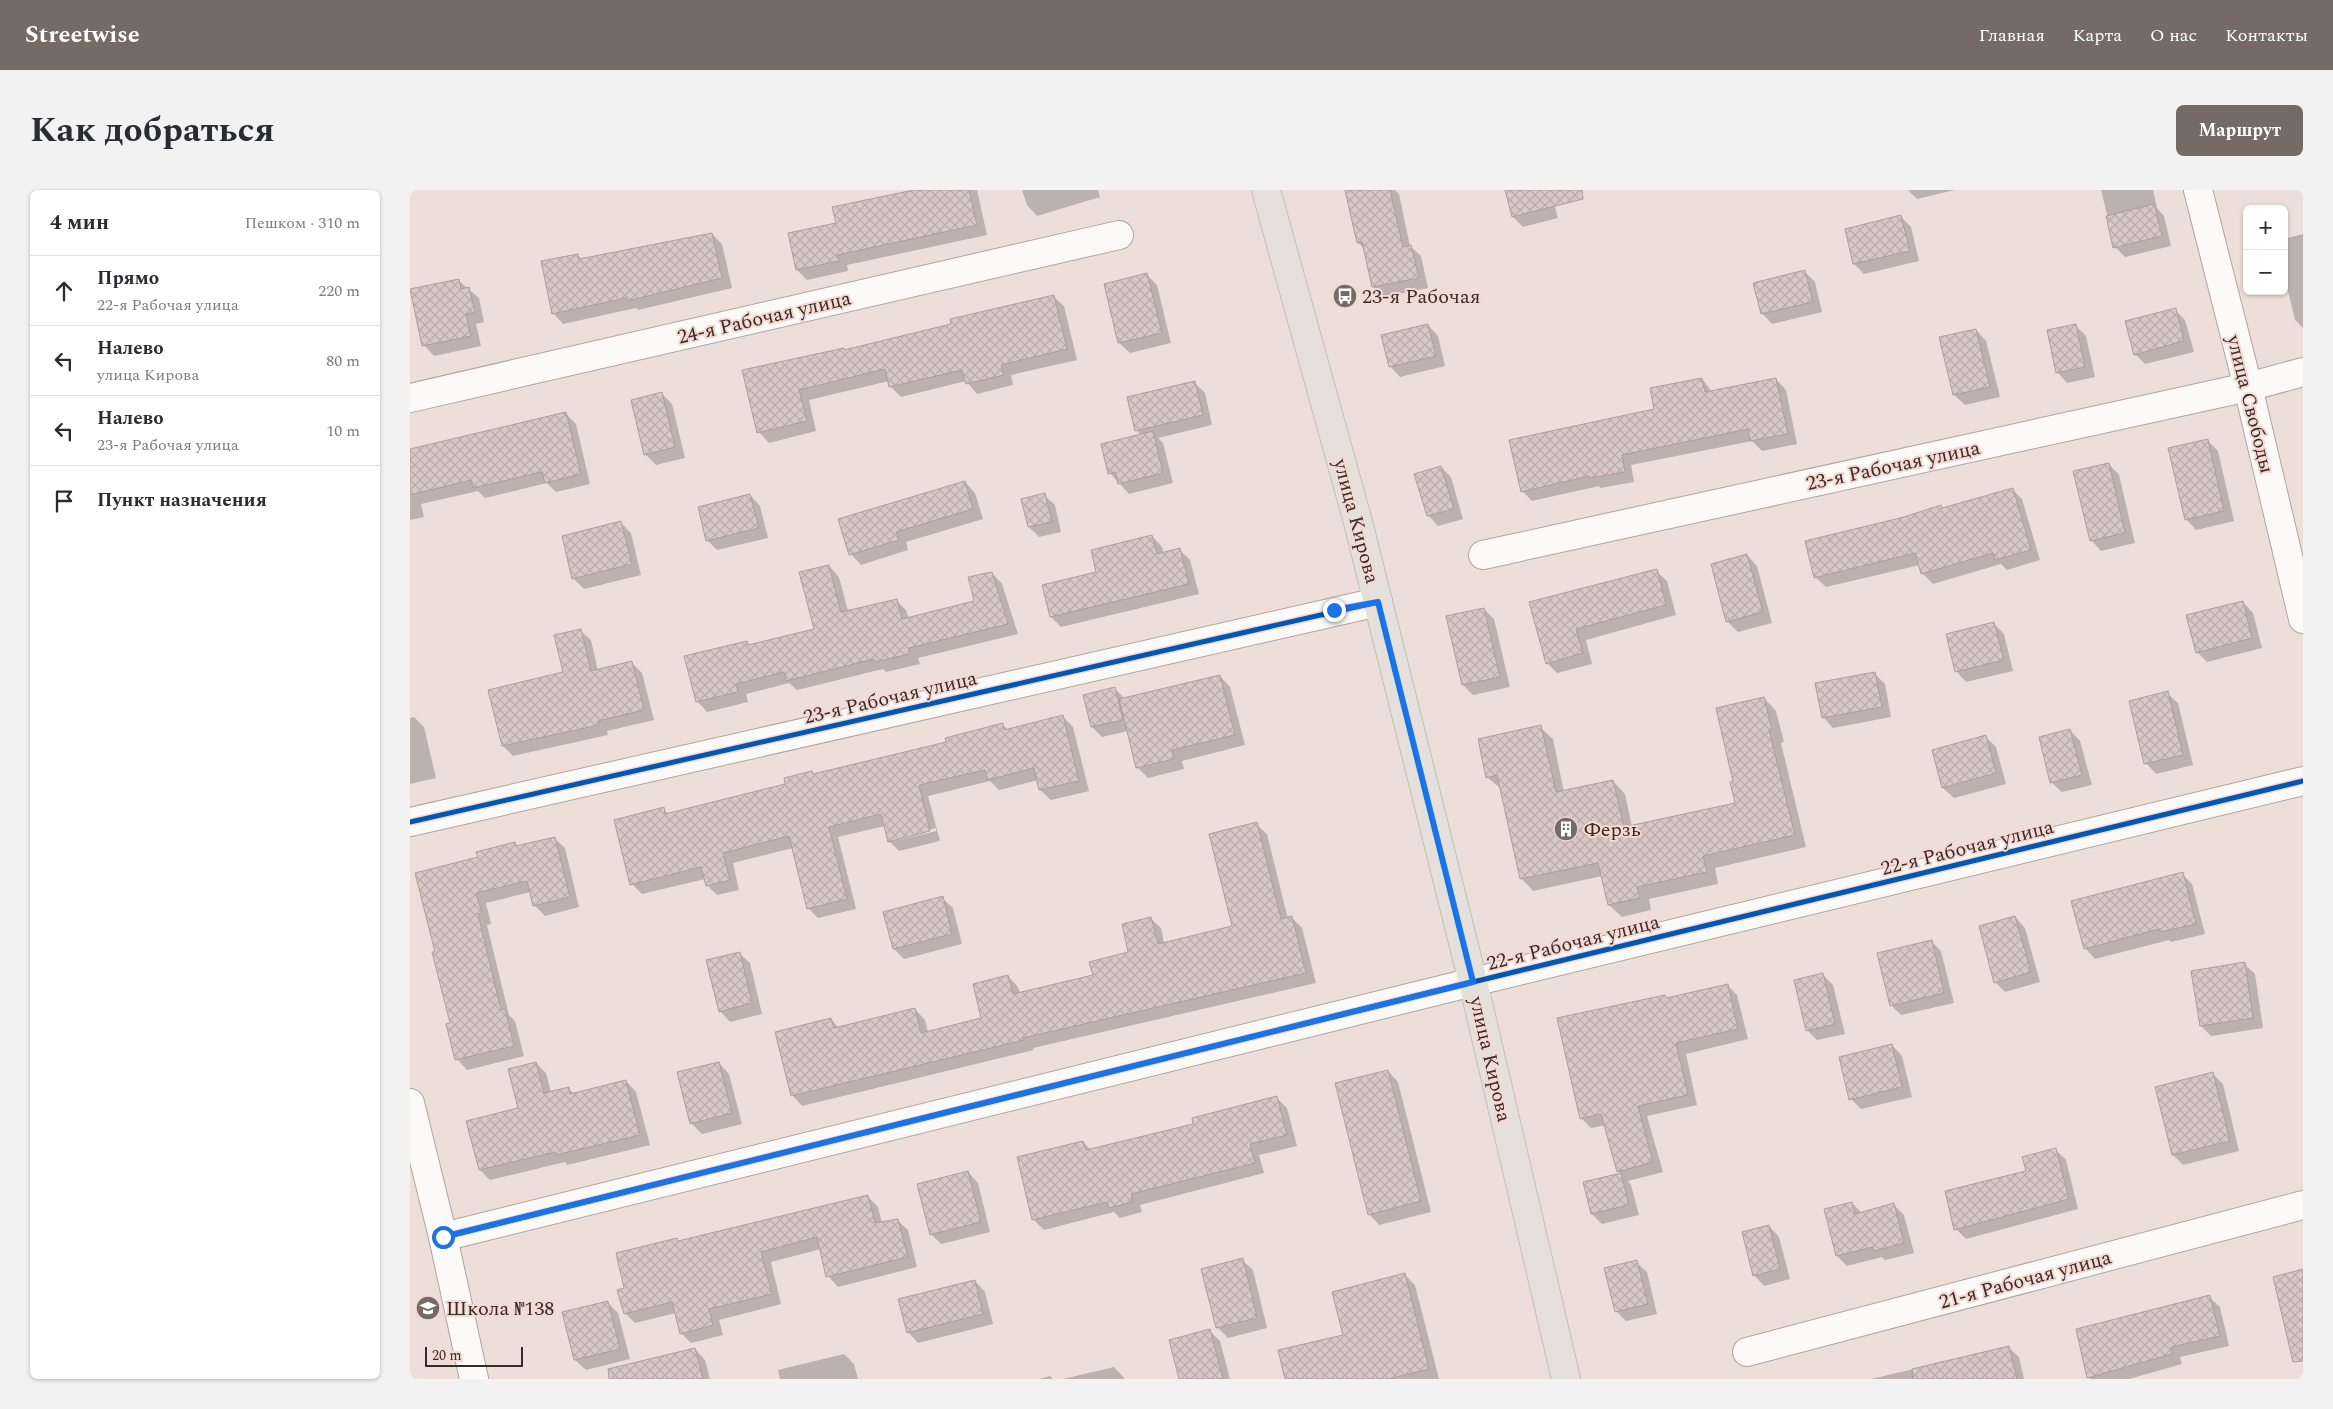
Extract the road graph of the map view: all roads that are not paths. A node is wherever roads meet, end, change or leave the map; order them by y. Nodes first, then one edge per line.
1 (1266, 190) edge
2 (2198, 190) edge
3 (1119, 236) dead end
4 (2303, 372) edge
5 (2248, 387) junction
6 (410, 398) edge
7 (1482, 555) dead end
8 (1378, 602) junction
9 (2303, 619) edge
10 (2303, 781) edge
11 (410, 822) edge
12 (1473, 982) junction
13 (410, 1103) edge
14 (2303, 1205) edge
15 (443, 1237) junction
16 (1747, 1352) dead end
17 (474, 1379) edge
18 (1566, 1379) edge

1 - 8 main road, улица Кирова
2 - 5 street, улица Свободы
3 - 6 street, 24-я Рабочая улица
4 - 5 street, 23-я Рабочая улица
5 - 7 street, 23-я Рабочая улица
5 - 9 street, улица Свободы
8 - 11 street, 23-я Рабочая улица
8 - 12 main road, улица Кирова
10 - 12 street, 22-я Рабочая улица
12 - 15 street, 22-я Рабочая улица
12 - 18 main road, улица Кирова
13 - 15 street
14 - 16 street, 21-я Рабочая улица
15 - 17 street

